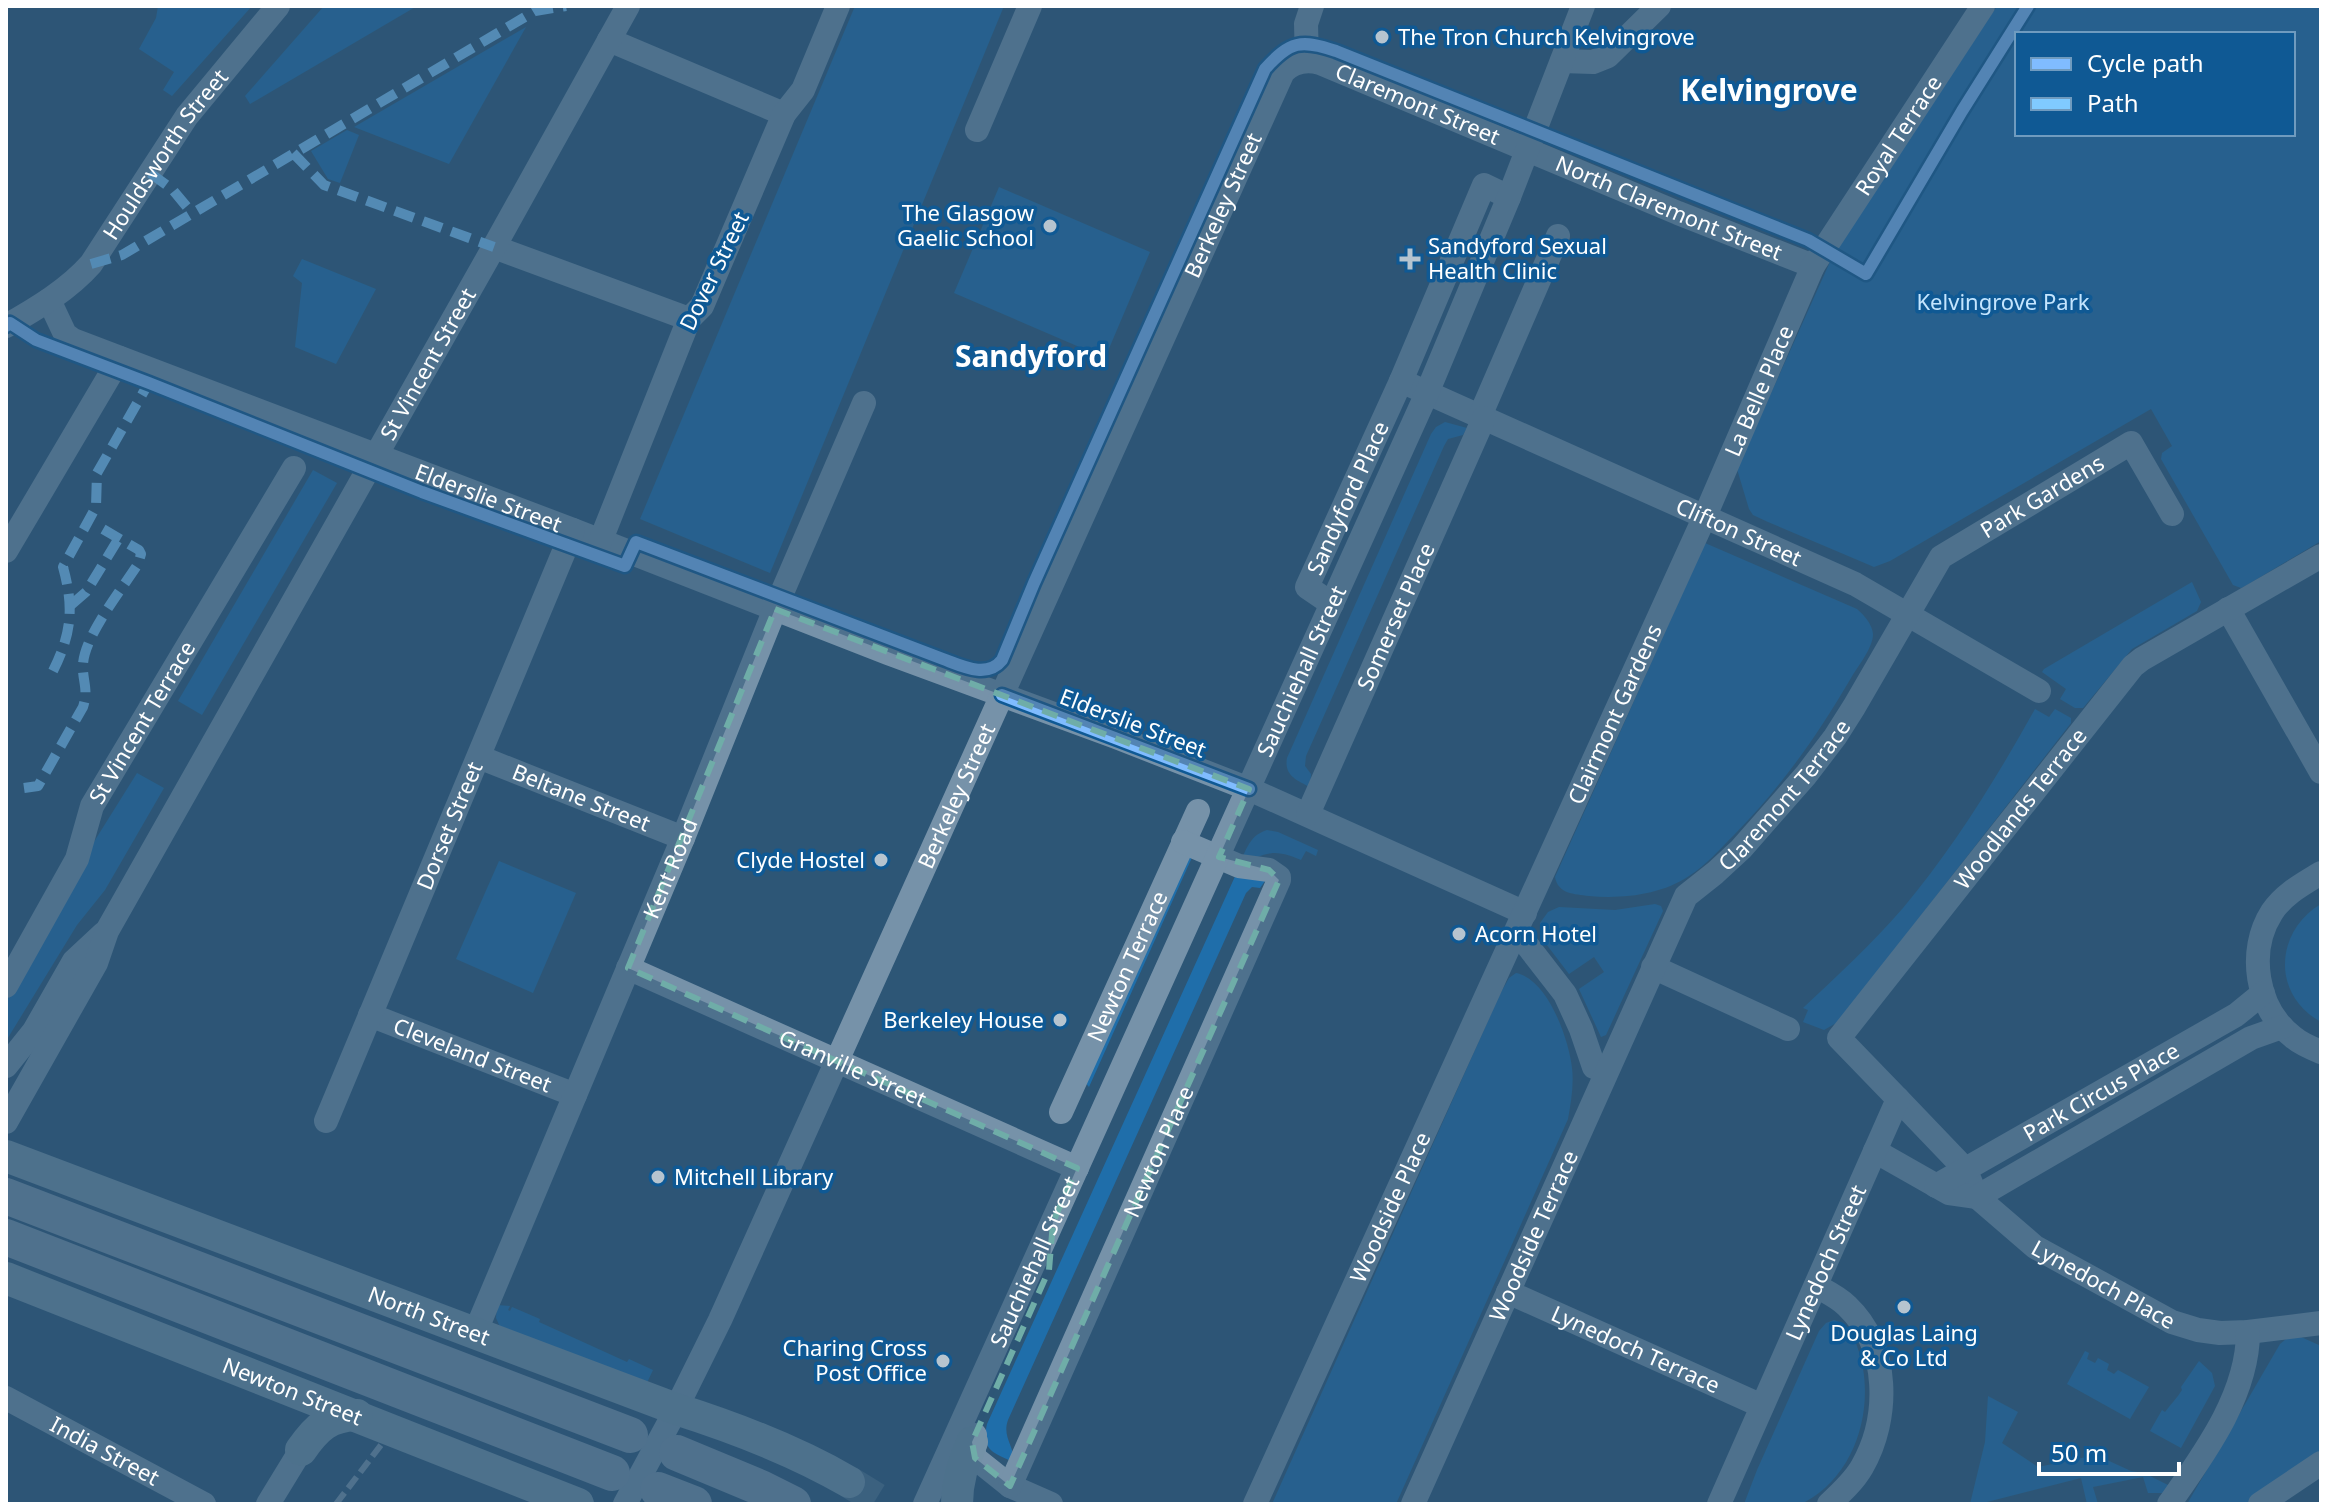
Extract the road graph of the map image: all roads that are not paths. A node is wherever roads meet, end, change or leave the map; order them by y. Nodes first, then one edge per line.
1 (278, 6) edge
2 (628, 6) edge
3 (838, 6) edge
4 (1030, 6) edge
5 (1312, 6) edge
6 (1583, 6) edge
7 (1659, 6) edge
8 (1983, 6) edge
9 (609, 40) junction
10 (1307, 61) junction
11 (1562, 61) junction
12 (784, 114) junction
13 (977, 130) dead end
14 (1527, 149) junction
15 (1509, 197) junction
16 (1558, 236) dead end
17 (494, 247) junction
18 (1813, 266) junction
19 (49, 300) junction
20 (689, 319) junction
21 (6, 326) edge
22 (120, 358) junction
23 (1401, 381) junction
24 (1427, 393) junction
25 (864, 403) dead end
26 (1482, 417) junction
27 (376, 454) junction
28 (294, 468) dead end
29 (2172, 514) dead end
30 (1705, 516) junction
31 (573, 530) junction
32 (600, 542) junction
33 (6, 551) edge
34 (2321, 556) edge
35 (1332, 604) junction
36 (775, 609) junction
37 (2228, 609) junction
38 (1908, 615) junction
39 (2039, 691) dead end
40 (1002, 695) junction
41 (479, 757) junction
42 (2321, 772) edge
43 (1249, 789) junction
44 (1198, 811) dead end
45 (1308, 814) junction
46 (683, 838) junction
47 (1183, 842) junction
48 (1219, 857) junction
49 (2321, 873) edge
50 (1521, 922) junction
51 (107, 931) junction
52 (1653, 967) junction
53 (628, 968) junction
54 (6, 986) edge
55 (2263, 993) junction
56 (370, 1015) junction
57 (2282, 1027) junction
58 (1788, 1029) dead end
59 (2321, 1052) edge
60 (836, 1060) junction
61 (6, 1066) edge
62 (1606, 1072) junction
63 (1071, 1089) junction
64 (575, 1095) junction
65 (1898, 1099) junction
66 (2088, 1100) junction
67 (1106, 1105) junction
68 (1061, 1112) dead end
69 (326, 1121) dead end
70 (6, 1122) edge
71 (2101, 1125) junction
72 (1875, 1151) junction
73 (6, 1156) edge
74 (1077, 1168) junction
75 (1965, 1169) junction
76 (1936, 1186) junction
77 (6, 1196) edge
78 (1977, 1197) junction
79 (1053, 1222) junction
80 (6, 1237) edge
81 (6, 1278) edge
82 (1816, 1286) junction
83 (1508, 1292) junction
84 (2319, 1324) edge
85 (2248, 1332) junction
86 (475, 1333) junction
87 (289, 1388) junction
88 (6, 1398) edge
89 (1762, 1406) junction
90 (357, 1415) junction
91 (675, 1427) junction
92 (630, 1435) dead end
93 (972, 1442) junction
94 (301, 1450) junction
95 (2321, 1463) edge
96 (849, 1482) tunnel mouth
97 (1010, 1486) junction
98 (619, 1488) edge
99 (658, 1490) dead end
100 (570, 1502) edge
101 (204, 1504) edge
102 (268, 1504) edge
103 (694, 1504) edge
104 (793, 1504) edge
105 (925, 1504) edge
106 (957, 1504) edge
107 (1051, 1504) edge
108 (1255, 1504) edge
109 (1413, 1504) edge
110 (1719, 1504) edge
111 (1829, 1504) edge
112 (2169, 1504) edge
113 (2260, 1504) edge

1 - 19 street, Houldsworth Street
2 - 9 street, St Vincent Street
3 - 12 street, Dover Street
4 - 13 street
5 - 10 street
6 - 11 street, Sauchiehall Street
7 - 11 street
8 - 18 street, Royal Terrace
9 - 12 street
9 - 17 street, St Vincent Street
10 - 14 street, Claremont Street
10 - 40 street, Berkeley Street
11 - 14 street, Sauchiehall Street
12 - 20 street, Dover Street
14 - 15 street, Sauchiehall Street
14 - 18 street, North Claremont Street
15 - 23 street, Sandyford Place
15 - 24 street, Sauchiehall Street
16 - 26 street, Somerset Place
17 - 20 street
17 - 27 street, St Vincent Street
18 - 30 street, La Belle Place
19 - 21 street, Houldsworth Street
19 - 22 street, Elderslie Street
20 - 32 street, Dover Street
22 - 27 street, Elderslie Street
22 - 33 street
23 - 24 street
23 - 35 street, Sandyford Place
24 - 26 street, Clifton Street
24 - 35 street, Sauchiehall Street
25 - 36 street, Kent Road
26 - 30 street, Clifton Street
26 - 45 street, Somerset Place
27 - 31 street, Elderslie Street
27 - 51 street, St Vincent Street
28 - 54 street, St Vincent Terrace
29 - 38 street, Park Gardens
30 - 38 street, Clifton Street
30 - 50 street, Clairmont Gardens
31 - 32 street, Elderslie Street
31 - 41 street, Dorset Street
32 - 36 street, Elderslie Street
34 - 37 street, Woodlands Terrace
35 - 43 street, Sauchiehall Street
36 - 40 street, Elderslie Street
36 - 46 street, Kent Road
37 - 42 street
37 - 65 street, Woodlands Terrace
38 - 39 street, Clifton Street
38 - 52 street, Claremont Terrace
40 - 43 street, Elderslie Street
40 - 60 street, Berkeley Street
41 - 46 street, Beltane Street
41 - 56 street, Dorset Street
43 - 45 street, Elderslie Street
43 - 48 street, Sauchiehall Street
44 - 47 street, Newton Terrace
45 - 50 street, Elderslie Street
46 - 53 street, Kent Road
47 - 48 street
47 - 63 street, Newton Terrace
48 - 67 street, Sauchiehall Street
48 - 97 street, Newton Place
49 - 55 street
50 - 62 street
50 - 108 street, Woodside Place
51 - 61 street, St Vincent Street
51 - 70 street, St Vincent Street
52 - 58 street
52 - 62 street, Woodside Terrace
53 - 60 street, Granville Street
53 - 64 street, Kent Road
55 - 57 street
55 - 66 street, Park Circus Place
56 - 64 street, Cleveland Street
56 - 69 street, Dorset Street
57 - 59 street
57 - 71 street, Park Circus Place
60 - 74 street, Granville Street
60 - 91 street, Berkeley Street
62 - 83 street, Woodside Terrace
63 - 67 street
63 - 68 street, Newton Terrace
64 - 86 street, Kent Road
65 - 72 street, Lynedoch Street
65 - 75 street, Lynedoch Place
66 - 71 street
66 - 75 street, Park Circus Place
67 - 74 street, Sauchiehall Street
71 - 78 street, Park Circus Place
72 - 76 street, Lynedoch Place
72 - 82 street, Lynedoch Street
73 - 86 main road, North Street
74 - 79 street, Sauchiehall Street
75 - 76 street, Park Circus Place
75 - 78 street, Lynedoch Place
76 - 78 street, Lynedoch Place
77 - 92 highway
78 - 85 street, Lynedoch Place
79 - 93 street
79 - 105 street, Sauchiehall Street
80 - 98 highway
81 - 87 main road, Newton Street
82 - 89 street, Lynedoch Street
82 - 111 street
83 - 89 street, Lynedoch Terrace
83 - 109 street, Woodside Terrace
84 - 85 street, Lynedoch Place
85 - 112 street
86 - 91 main road, North Street
87 - 90 main road, Newton Street
87 - 94 main road
88 - 101 street, India Street
89 - 110 street, Lynedoch Street
90 - 94 main road
90 - 100 main road, Newton Street
91 - 96 main road, North Street
91 - 98 street, Berkeley Street
91 - 104 highway
93 - 97 street
93 - 106 main road
94 - 102 street
95 - 113 street
97 - 107 street
99 - 103 highway

